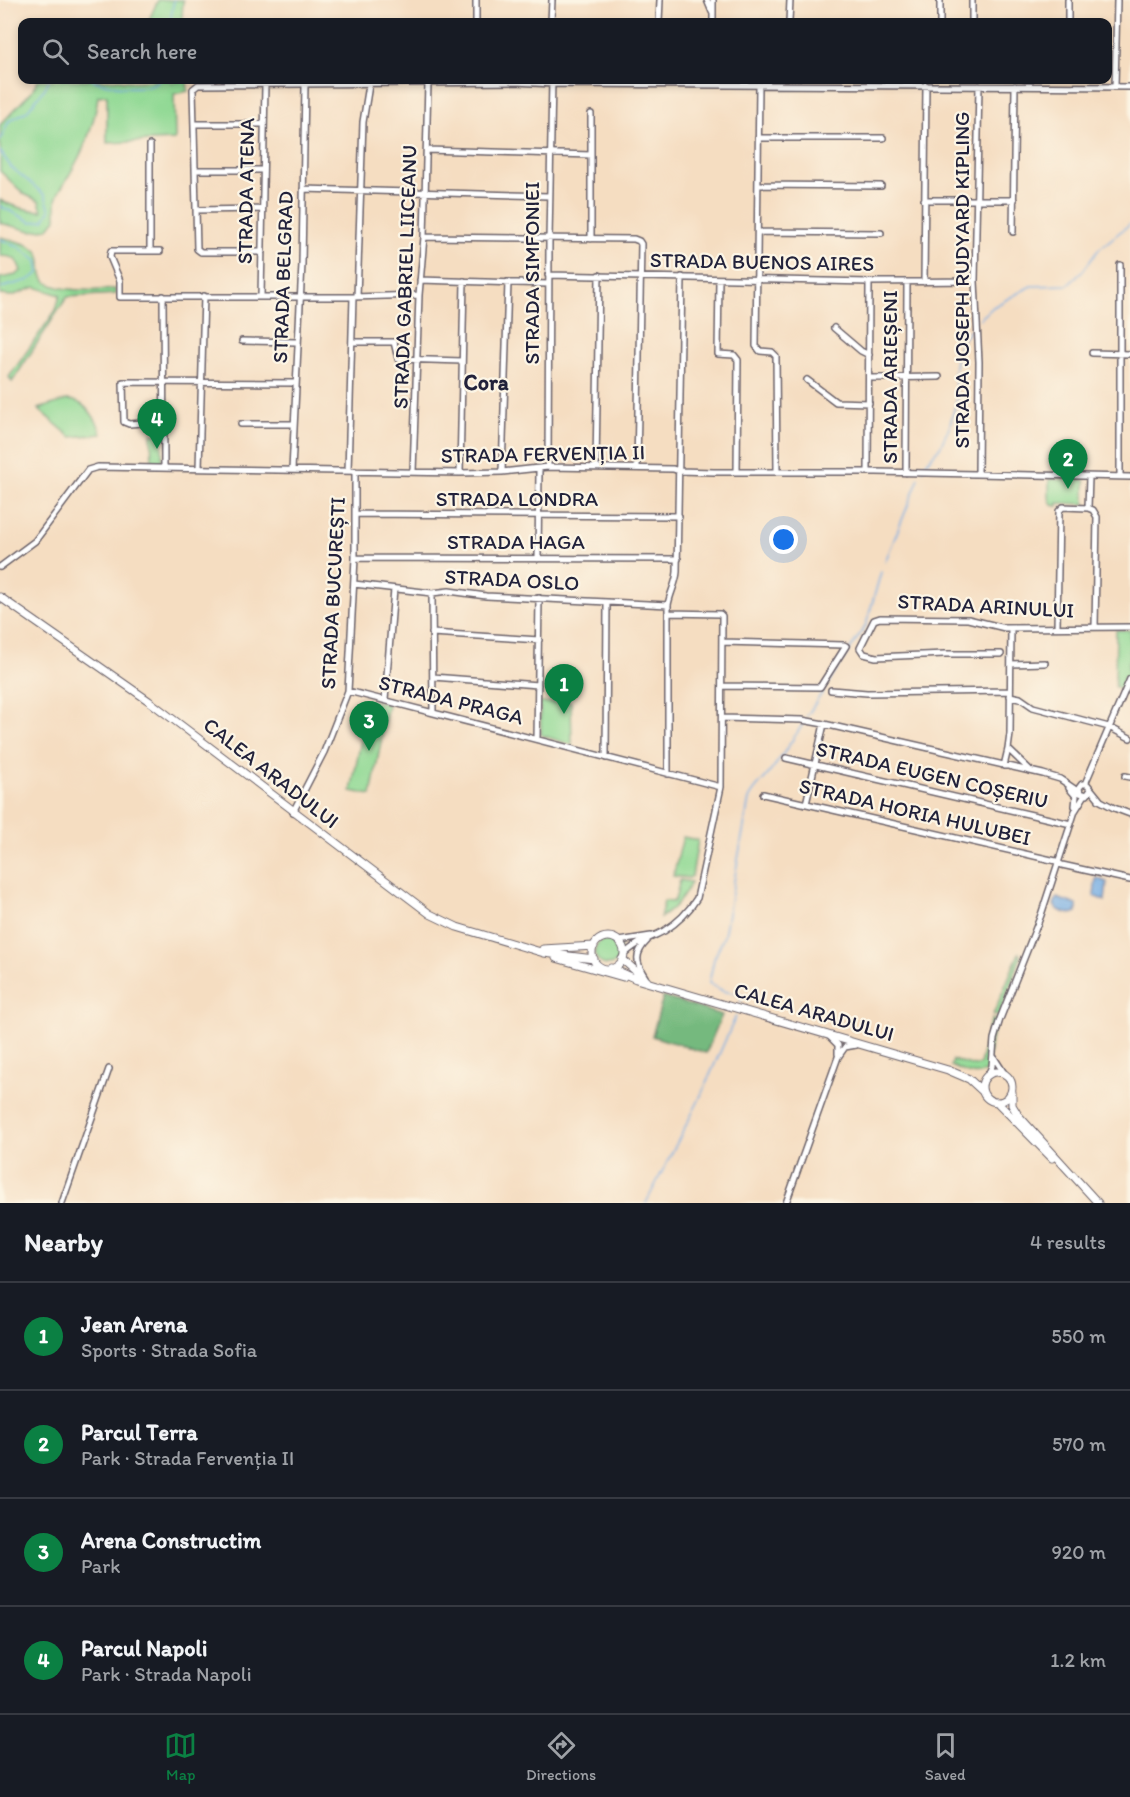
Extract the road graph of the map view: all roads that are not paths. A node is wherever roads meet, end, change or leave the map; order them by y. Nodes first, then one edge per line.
1 (476, 0) edge
2 (552, 0) edge
3 (660, 0) edge
4 (707, 0) edge
5 (714, 0) edge
6 (790, 0) edge
7 (940, 0) edge
8 (972, 0) edge
9 (1068, 0) edge
10 (1117, 0) edge
11 (713, 15) joint
12 (476, 18) edge
13 (551, 18) edge
14 (659, 18) edge
15 (789, 18) edge
16 (940, 18) edge
17 (972, 18) edge
18 (1068, 18) edge
19 (398, 84) edge
20 (428, 84) edge
21 (552, 84) edge
22 (743, 84) edge
23 (769, 84) edge
24 (880, 84) edge
25 (930, 84) edge
26 (973, 84) edge
27 (1050, 84) edge
28 (1079, 84) edge
29 (264, 85) junction
30 (305, 85) junction
31 (369, 85) junction
32 (759, 85) junction
33 (926, 85) junction
34 (980, 86) junction
35 (1015, 86) junction
36 (1115, 87) junction
37 (1130, 87) edge
38 (591, 114) dead end
39 (194, 124) junction
40 (264, 124) junction
41 (758, 138) junction
42 (883, 138) dead end
43 (150, 145) dead end
44 (427, 150) junction
45 (550, 153) junction
46 (591, 155) junction
47 (196, 170) junction
48 (263, 170) junction
49 (758, 185) junction
50 (882, 186) dead end
51 (303, 189) junction
52 (362, 192) junction
53 (425, 194) junction
54 (549, 196) junction
55 (924, 200) junction
56 (978, 200) junction
57 (1014, 200) junction
58 (262, 209) junction
59 (196, 210) junction
60 (758, 232) junction
61 (1013, 232) dead end
62 (881, 233) dead end
63 (424, 237) junction
64 (549, 239) junction
65 (591, 239) junction
66 (150, 251) junction
67 (160, 251) dead end
68 (262, 252) junction
69 (1119, 265) dead end
70 (548, 275) junction
71 (599, 275) junction
72 (640, 276) junction
73 (682, 277) junction
74 (719, 279) junction
75 (420, 280) junction
76 (464, 280) junction
77 (758, 280) junction
78 (975, 281) junction
79 (508, 282) junction
80 (869, 282) junction
81 (907, 282) junction
82 (924, 282) junction
83 (548, 284) junction
84 (419, 295) junction
85 (163, 296) junction
86 (204, 297) junction
87 (261, 297) junction
88 (300, 297) junction
89 (355, 297) junction
90 (834, 328) dead end
91 (242, 341) dead end
92 (297, 342) junction
93 (352, 342) junction
94 (1092, 353) dead end
95 (1120, 354) junction
96 (1130, 354) edge
97 (869, 355) junction
98 (418, 360) junction
99 (462, 361) junction
100 (939, 377) dead end
101 (869, 378) junction
102 (906, 378) junction
103 (807, 380) dead end
104 (163, 381) junction
105 (201, 382) junction
106 (296, 383) junction
107 (869, 403) junction
108 (143, 423) dead end
109 (241, 424) dead end
110 (294, 424) junction
111 (548, 467) junction
112 (596, 467) junction
113 (164, 468) junction
114 (199, 468) junction
115 (637, 468) junction
116 (292, 470) junction
117 (540, 470) junction
118 (351, 471) junction
119 (679, 471) junction
120 (413, 472) junction
121 (502, 472) junction
122 (737, 472) junction
123 (777, 472) junction
124 (868, 472) junction
125 (906, 472) junction
126 (460, 473) junction
127 (978, 474) junction
128 (1089, 477) junction
129 (1120, 477) junction
130 (1130, 477) edge
131 (1088, 508) junction
132 (356, 514) junction
133 (539, 515) junction
134 (678, 516) junction
135 (355, 558) junction
136 (538, 559) junction
137 (678, 559) junction
138 (0, 567) edge
139 (354, 584) junction
140 (394, 589) junction
141 (432, 593) junction
142 (0, 597) edge
143 (539, 598) junction
144 (608, 602) junction
145 (668, 605) junction
146 (669, 613) junction
147 (1011, 627) junction
148 (1057, 627) junction
149 (1095, 627) junction
150 (1130, 627) edge
151 (432, 633) junction
152 (539, 640) junction
153 (722, 642) junction
154 (1011, 654) junction
155 (1045, 663) dead end
156 (1011, 664) junction
157 (433, 676) junction
158 (1130, 679) edge
159 (538, 685) junction
160 (722, 686) junction
161 (831, 690) dead end
162 (348, 691) junction
163 (1011, 693) junction
164 (1127, 694) edge
165 (385, 700) junction
166 (433, 712) junction
167 (722, 718) junction
168 (824, 724) junction
169 (1109, 727) junction
170 (1130, 738) edge
171 (537, 739) junction
172 (1008, 749) junction
173 (606, 758) junction
174 (786, 758) dead end
175 (816, 764) junction
176 (1004, 766) junction
177 (1031, 771) junction
178 (668, 774) junction
179 (1063, 781) junction
180 (721, 787) junction
181 (1085, 789) junction
182 (763, 794) dead end
183 (1100, 800) junction
184 (806, 804) junction
185 (1076, 808) junction
186 (293, 812) junction
187 (1130, 814) edge
188 (1071, 824) junction
189 (1059, 863) junction
190 (1130, 880) edge
191 (653, 936) junction
192 (619, 941) junction
193 (594, 946) junction
194 (534, 950) junction
195 (623, 957) junction
196 (594, 959) junction
197 (610, 968) junction
198 (647, 981) junction
199 (824, 1033) junction
200 (863, 1044) junction
201 (993, 1055) junction
202 (838, 1057) junction
203 (110, 1069) dead end
204 (1004, 1073) junction
205 (987, 1075) junction
206 (969, 1079) junction
207 (982, 1091) junction
208 (1012, 1092) junction
209 (997, 1102) junction
210 (62, 1203) edge
211 (786, 1203) edge
212 (1093, 1203) edge
213 (1098, 1203) edge

1 - 12 street
2 - 13 street
3 - 14 street
4 - 11 street
5 - 11 street
6 - 15 street
7 - 16 street
8 - 17 street
9 - 18 street
10 - 36 street
19 - 31 street
20 - 44 street, STRADA GABRIEL LIICEANU
21 - 45 street, STRADA SIMFONIEI
22 - 32 street
23 - 32 street
24 - 33 street
25 - 33 street
26 - 34 street
27 - 35 street
28 - 36 street
29 - 30 street
29 - 39 street
29 - 40 street, STRADA ATENA
30 - 31 street
30 - 51 street, STRADA BELGRAD
31 - 52 street, STRADA BUCUREȘTI
32 - 41 street
33 - 55 street
34 - 35 street
34 - 56 street, STRADA JOSEPH RUDYARD KIPLING
35 - 57 street
36 - 37 street
38 - 46 street
39 - 40 street
39 - 47 street
40 - 48 street, STRADA ATENA
41 - 42 street
41 - 49 street
43 - 66 street
44 - 45 street
44 - 53 street, STRADA GABRIEL LIICEANU
45 - 46 street
45 - 54 street, STRADA SIMFONIEI
46 - 65 street
47 - 48 street
47 - 59 street
48 - 58 street, STRADA ATENA
49 - 50 street
49 - 60 street
51 - 52 street
51 - 88 street, STRADA BELGRAD
52 - 53 street
52 - 89 street, STRADA BUCUREȘTI
53 - 54 street
53 - 63 street, STRADA GABRIEL LIICEANU
54 - 64 street, STRADA SIMFONIEI
55 - 56 street
55 - 82 street
56 - 57 street
56 - 78 street, STRADA JOSEPH RUDYARD KIPLING
57 - 61 street
58 - 59 street
58 - 68 street, STRADA ATENA
59 - 68 street
60 - 62 street
60 - 77 street
63 - 64 street
63 - 75 street, STRADA GABRIEL LIICEANU
64 - 65 street
64 - 70 street, STRADA SIMFONIEI
65 - 72 street
66 - 67 street
66 - 85 street
68 - 87 street, STRADA ATENA
69 - 95 street
70 - 71 street, STRADA BUENOS AIRES
70 - 83 street, STRADA SIMFONIEI
71 - 72 street, STRADA BUENOS AIRES
71 - 112 street
72 - 73 street, STRADA BUENOS AIRES
72 - 115 street
73 - 74 street, STRADA BUENOS AIRES
73 - 119 street
74 - 77 street, STRADA BUENOS AIRES
74 - 122 street
75 - 76 street
75 - 84 street, STRADA GABRIEL LIICEANU
76 - 79 street
76 - 99 street
77 - 80 street, STRADA BUENOS AIRES
77 - 123 street
78 - 82 street, STRADA BUENOS AIRES
78 - 127 street, STRADA JOSEPH RUDYARD KIPLING
79 - 83 street
79 - 121 street
80 - 81 street, STRADA BUENOS AIRES
80 - 97 street
81 - 82 street, STRADA BUENOS AIRES
81 - 102 street, STRADA ARIEȘENI
83 - 111 street, STRADA SIMFONIEI
84 - 89 street
84 - 98 street, STRADA GABRIEL LIICEANU
85 - 86 street
85 - 104 street
86 - 87 street
86 - 105 street
87 - 88 street
88 - 89 street
88 - 92 street, STRADA BELGRAD
89 - 93 street, STRADA BUCUREȘTI
90 - 97 street
91 - 92 street
92 - 106 street, STRADA BELGRAD
93 - 98 street
93 - 118 street, STRADA BUCUREȘTI
94 - 95 street
95 - 96 street
95 - 129 street
97 - 101 street
98 - 99 street
98 - 120 street, STRADA GABRIEL LIICEANU
99 - 126 street
100 - 102 street
101 - 102 street
101 - 107 street
102 - 125 street, STRADA ARIEȘENI
103 - 107 street
104 - 105 street
104 - 108 street
104 - 113 street
105 - 106 street
105 - 114 street
106 - 110 street, STRADA BELGRAD
107 - 124 street
109 - 110 street
110 - 116 street, STRADA BELGRAD
111 - 112 street, STRADA FERVENȚIA II
111 - 117 street, STRADA FERVENȚIA II
112 - 115 street, STRADA FERVENȚIA II
113 - 114 street, STRADA FERVENȚIA II
113 - 138 street, STRADA FERVENȚIA II
114 - 116 street, STRADA FERVENȚIA II
115 - 119 street, STRADA FERVENȚIA II
116 - 118 street, STRADA FERVENȚIA II
117 - 121 street, STRADA FERVENȚIA II
117 - 133 street
118 - 120 street, STRADA FERVENȚIA II
118 - 132 street, STRADA BUCUREȘTI
119 - 122 street, STRADA FERVENȚIA II
119 - 134 street
120 - 126 street, STRADA FERVENȚIA II
121 - 126 street, STRADA FERVENȚIA II
122 - 123 street, STRADA FERVENȚIA II
123 - 124 street, STRADA FERVENȚIA II
124 - 125 street, STRADA FERVENȚIA II
125 - 127 street, STRADA FERVENȚIA II
127 - 128 street, STRADA FERVENȚIA II
128 - 129 street, STRADA FERVENȚIA II
128 - 131 street
129 - 130 street, STRADA FERVENȚIA II
131 - 148 street
131 - 149 street
132 - 133 street, STRADA LONDRA
132 - 135 street, STRADA BUCUREȘTI
133 - 134 street, STRADA LONDRA
133 - 136 street
134 - 137 street
135 - 136 street, STRADA HAGA
135 - 139 street, STRADA BUCUREȘTI
136 - 137 street, STRADA HAGA
137 - 145 street
139 - 140 street, STRADA OSLO
139 - 162 street, STRADA BUCUREȘTI
140 - 141 street, STRADA OSLO
140 - 165 street
141 - 143 street, STRADA OSLO
141 - 151 street
142 - 186 main road, CALEA ARADULUI
143 - 144 street, STRADA OSLO
143 - 152 street
144 - 145 street, STRADA OSLO
144 - 173 street
145 - 146 street
146 - 153 street
146 - 178 street
147 - 148 street, STRADA ARINULUI
147 - 154 street
147 - 154 street, STRADA ARINULUI
148 - 149 street, STRADA ARINULUI
149 - 150 street, STRADA ARINULUI
151 - 152 street
151 - 157 street
152 - 159 street
153 - 160 street
153 - 160 street
154 - 156 street
155 - 156 street
156 - 163 street
157 - 159 street
157 - 166 street
158 - 164 street
159 - 171 street
160 - 167 street
161 - 163 street
162 - 165 street, STRADA PRAGA
162 - 186 street, STRADA BUCUREȘTI
163 - 169 street
163 - 172 street
164 - 169 street
165 - 166 street, STRADA PRAGA
166 - 171 street, STRADA PRAGA
167 - 168 street
167 - 180 street
168 - 175 street
168 - 176 street
169 - 170 street
169 - 181 street
171 - 173 street, STRADA PRAGA
172 - 176 street
172 - 177 street
173 - 178 street, STRADA PRAGA
174 - 175 street, STRADA EUGEN COȘERIU
175 - 184 street
175 - 188 street, STRADA EUGEN COȘERIU
176 - 177 street
177 - 179 street
178 - 180 street, STRADA PRAGA
179 - 181 street
179 - 185 street
180 - 191 street
181 - 183 street
181 - 185 street
182 - 184 street, STRADA HORIA HULUBEI
183 - 185 street
183 - 187 street
184 - 189 street, STRADA HORIA HULUBEI
185 - 188 street
186 - 194 main road, CALEA ARADULUI
188 - 189 street
189 - 190 street, STRADA HORIA HULUBEI
189 - 201 street
191 - 192 street
191 - 195 street
191 - 198 street
192 - 193 main road
192 - 195 main road
193 - 194 main road, CALEA ARADULUI
193 - 196 main road
194 - 196 main road, CALEA ARADULUI
194 - 198 main road
195 - 197 main road
195 - 198 main road, CALEA ARADULUI
196 - 197 main road
197 - 198 main road, CALEA ARADULUI
198 - 199 main road, CALEA ARADULUI
199 - 200 main road, CALEA ARADULUI
199 - 202 street
200 - 202 street
200 - 206 main road, CALEA ARADULUI
201 - 204 street
201 - 205 street
202 - 211 street
203 - 210 street
204 - 205 main road
204 - 208 main road
205 - 206 main road
205 - 207 main road
206 - 207 main road, CALEA ARADULUI
207 - 209 main road
208 - 209 main road
208 - 213 main road
209 - 212 main road

